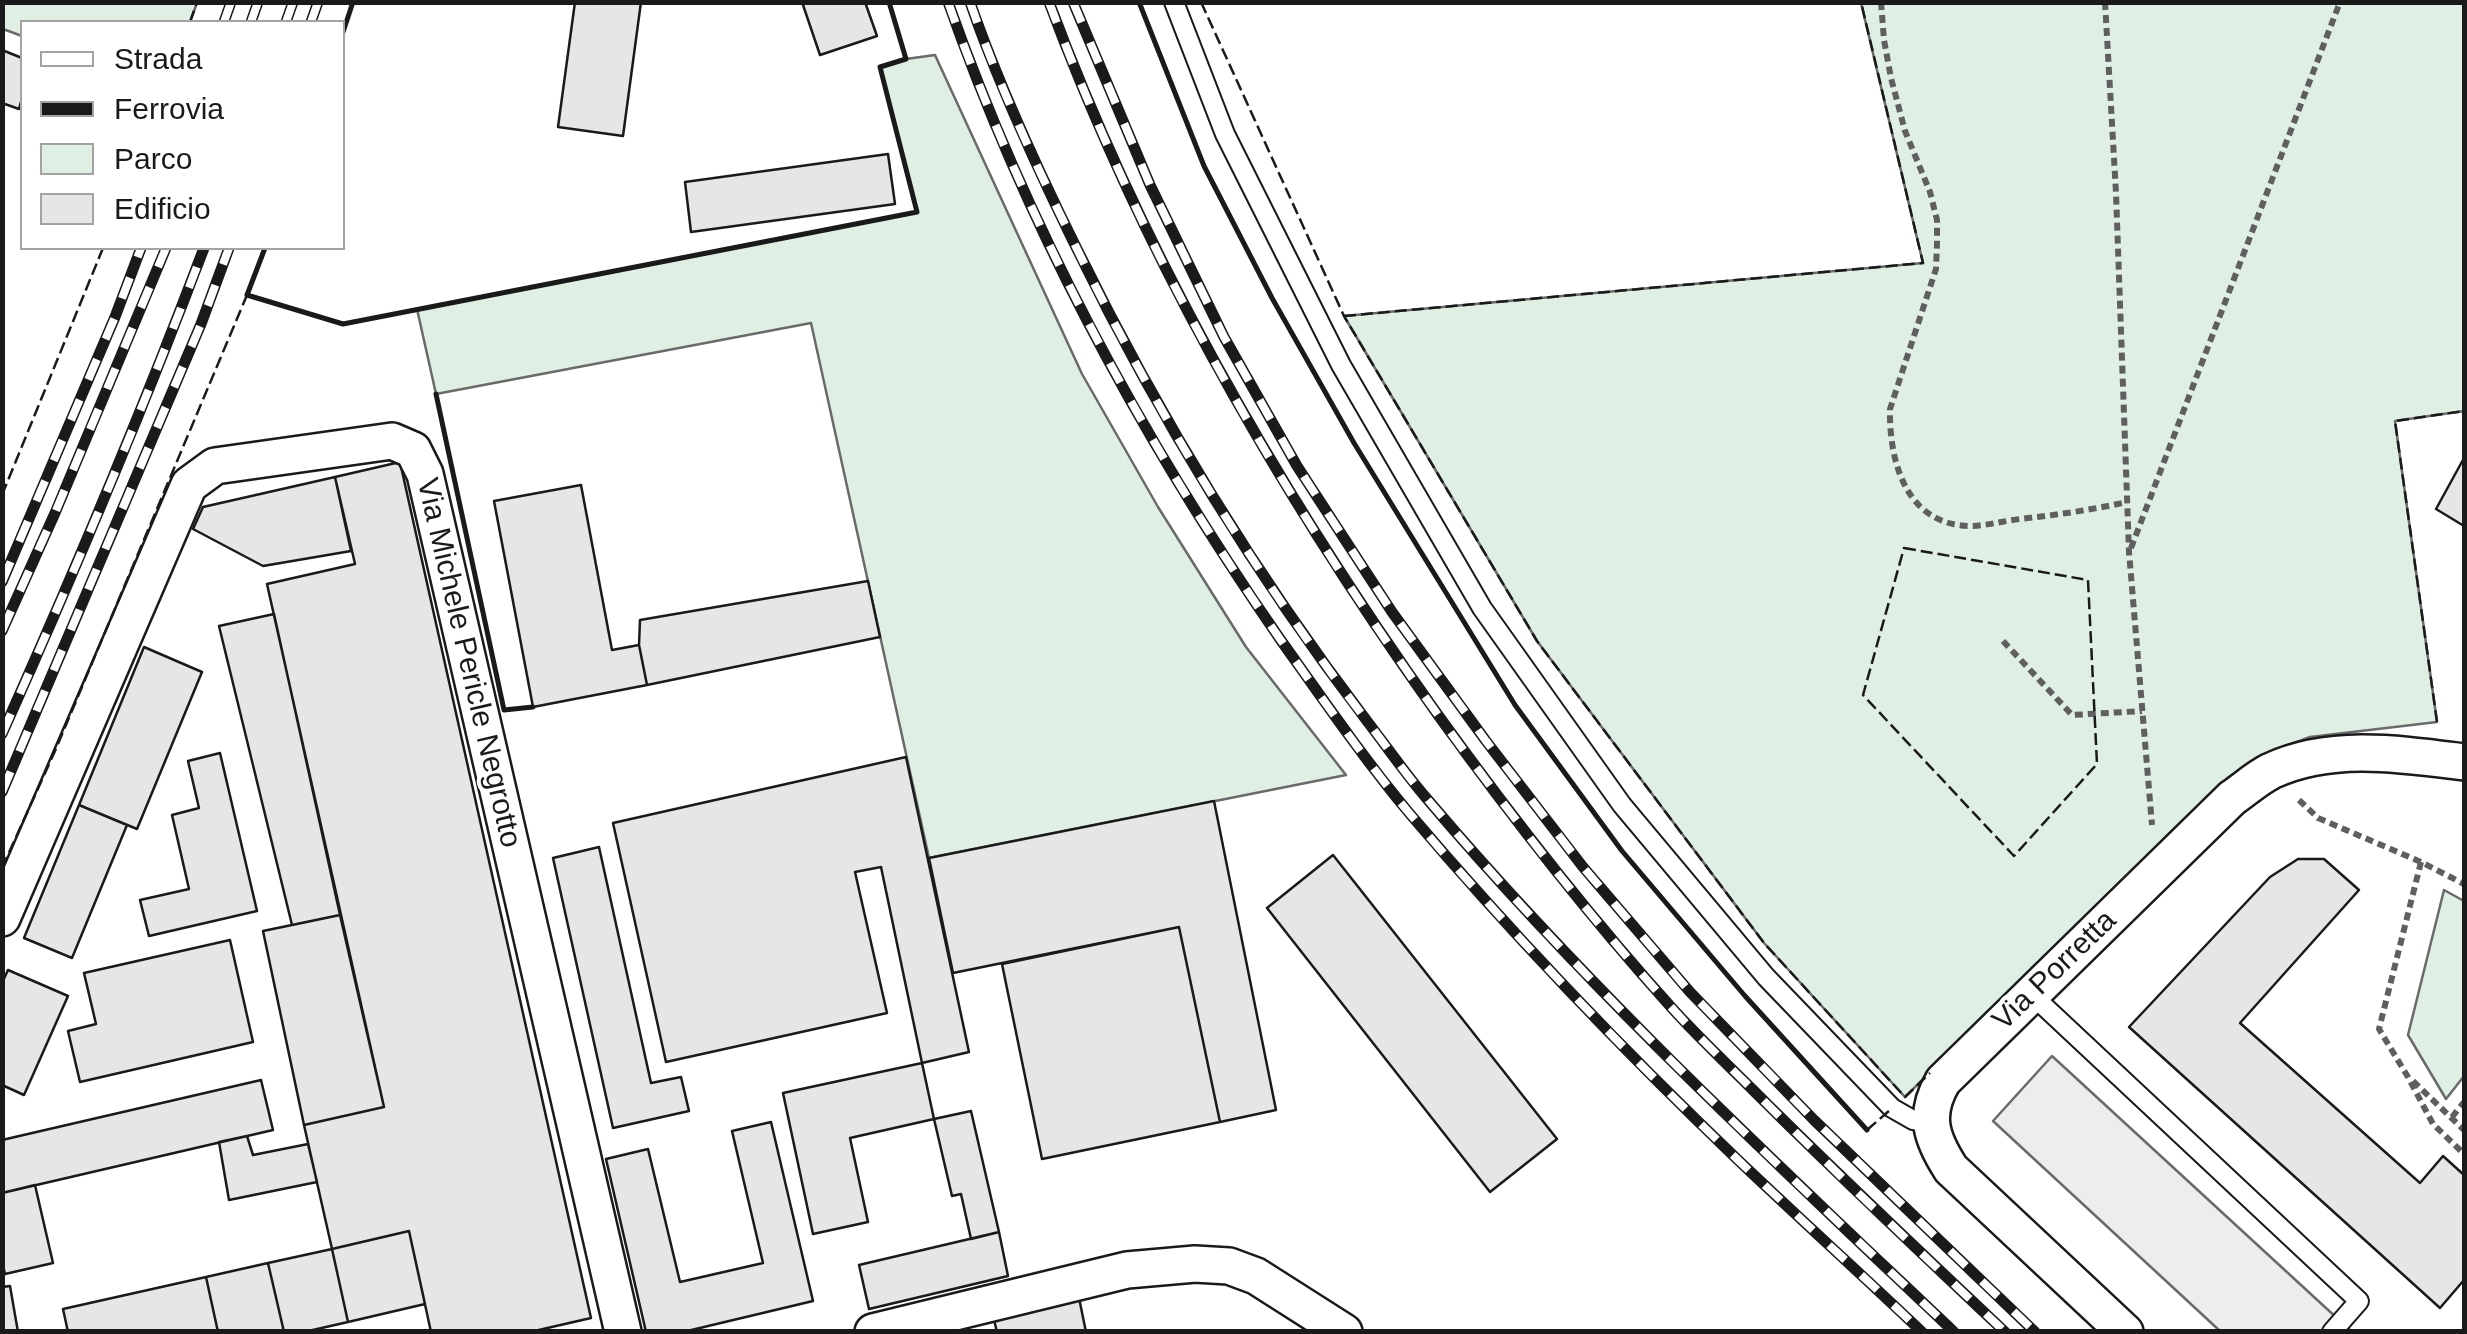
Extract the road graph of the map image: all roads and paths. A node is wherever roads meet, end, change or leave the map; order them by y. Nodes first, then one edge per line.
1 (1174, 2) edge
2 (1881, 2) edge
3 (2105, 2) edge
4 (2340, 2) edge
5 (2127, 502) junction
6 (2130, 552) junction
7 (2002, 641) dead end
8 (2142, 711) junction
9 (2464, 762) edge
10 (2299, 800) dead end
11 (2152, 834) dead end
12 (2422, 862) junction
13 (2464, 884) edge
14 (2, 918) edge
15 (2031, 994) junction
16 (2408, 1077) junction
17 (2464, 1102) edge
18 (2452, 1118) junction
19 (1930, 1122) junction
20 (2464, 1130) edge
21 (2464, 1154) edge
22 (622, 1332) edge
23 (873, 1332) edge
24 (1344, 1332) edge
25 (2124, 1332) edge
26 (2332, 1332) edge

1 - 19 lane
2 - 5 path
3 - 5 path
4 - 6 path
5 - 6 path
6 - 8 path
7 - 8 path
8 - 11 path
9 - 15 street, Via Porretta
10 - 12 path
12 - 13 path
12 - 16 path
14 - 22 street, Via Michele Pericle Negrotto
15 - 19 street, Via Porretta
15 - 26 lane
16 - 18 path
16 - 21 path
17 - 18 path
18 - 20 path
19 - 25 street
23 - 24 street

